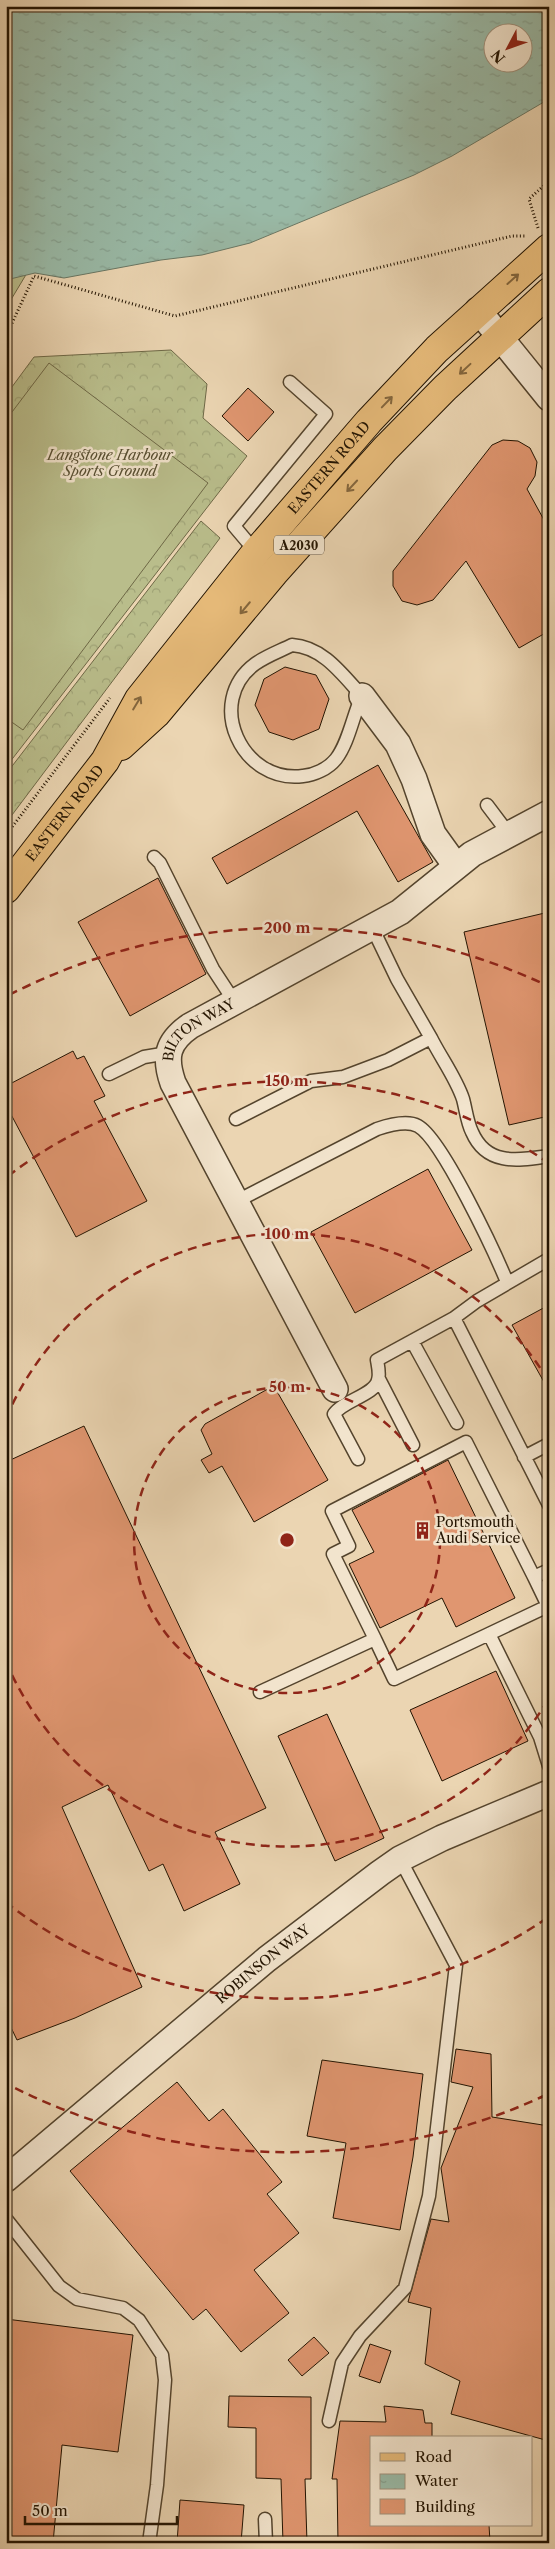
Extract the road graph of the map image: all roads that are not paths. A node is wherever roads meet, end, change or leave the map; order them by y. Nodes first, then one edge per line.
1 (540, 240) edge
2 (549, 292) edge
3 (478, 310) junction
4 (500, 336) junction
5 (290, 382) dead end
6 (549, 398) edge
7 (256, 552) junction
8 (362, 696) junction
9 (105, 761) junction
10 (487, 806) dead end
11 (549, 814) edge
12 (508, 834) junction
13 (154, 857) dead end
14 (456, 866) junction
15 (6, 889) edge
16 (372, 927) junction
17 (234, 1002) junction
18 (431, 1038) junction
19 (168, 1053) junction
20 (109, 1074) dead end
21 (236, 1120) dead end
22 (549, 1156) edge
23 (237, 1201) junction
24 (549, 1259) edge
25 (507, 1282) junction
26 (454, 1318) junction
27 (412, 1341) junction
28 (379, 1379) junction
29 (335, 1389) dead end
30 (457, 1423) dead end
31 (549, 1444) edge
32 (413, 1445) dead end
33 (524, 1457) junction
34 (358, 1459) dead end
35 (549, 1505) edge
36 (549, 1570) edge
37 (534, 1577) junction
38 (489, 1634) junction
39 (375, 1639) junction
40 (260, 1692) dead end
41 (549, 1766) edge
42 (549, 1793) edge
43 (400, 1859) junction
44 (8, 2173) edge
45 (6, 2219) edge
46 (329, 2421) dead end
47 (265, 2519) dead end
48 (149, 2543) edge
49 (266, 2543) edge

3 -> 1 main road, EASTERN ROAD / A2030
2 - 4 main road, EASTERN ROAD / A2030
3 - 4 street
7 -> 3 main road, EASTERN ROAD / A2030
4 - 6 street
4 -> 9 main road, EASTERN ROAD / A2030
5 - 7 lane
9 -> 7 main road, EASTERN ROAD / A2030
8 - 8 lane
8 - 14 street
9 - 15 main road, EASTERN ROAD / A2030
10 - 12 lane
11 - 12 street, BILTON WAY
12 - 14 street, BILTON WAY
13 - 17 lane
14 - 16 street, BILTON WAY
16 - 17 street, BILTON WAY
16 - 18 lane
17 - 19 street, BILTON WAY
18 - 21 lane
18 - 22 lane
19 - 20 lane
19 - 23 street, BILTON WAY
23 - 25 lane
23 - 29 street, BILTON WAY
24 - 25 lane
25 - 26 lane
26 - 27 lane
26 - 33 lane
27 - 28 lane
27 - 30 lane
28 - 32 lane
28 - 34 lane
31 - 33 lane
33 - 35 lane
36 - 37 lane
37 - 38 lane
37 - 39 lane
38 - 39 lane
38 - 41 lane
39 - 40 lane
42 - 43 street, ROBINSON WAY
43 - 44 street, ROBINSON WAY
43 - 46 lane
45 - 48 lane
47 - 49 lane

